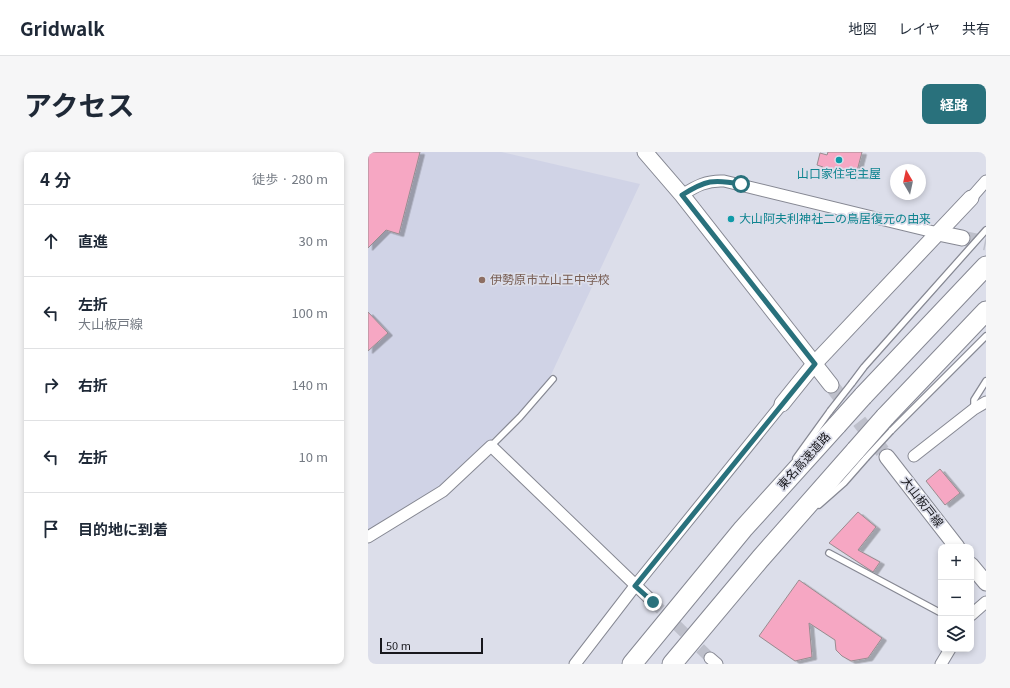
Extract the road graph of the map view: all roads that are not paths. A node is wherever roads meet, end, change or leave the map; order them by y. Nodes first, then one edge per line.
1 (645, 152) edge
2 (986, 181) edge
3 (682, 195) junction
4 (971, 198) joint
5 (986, 230) edge
6 (938, 233) junction
7 (962, 238) tunnel mouth
8 (986, 266) edge
9 (986, 311) edge
10 (986, 336) edge
11 (815, 364) junction
12 (553, 379) dead end
13 (986, 381) edge
14 (831, 384) tunnel mouth
15 (857, 390) junction
16 (986, 402) edge
17 (782, 404) joint
18 (974, 409) junction
19 (833, 418) junction
20 (888, 424) junction
21 (491, 446) junction
22 (861, 454) junction
23 (914, 456) dead end
24 (887, 457) tunnel mouth
25 (793, 461) dead end
26 (780, 479) dead end
27 (816, 508) dead end
28 (805, 518) dead end
29 (743, 529) junction
30 (368, 537) edge
31 (955, 544) edge
32 (829, 553) dead end
33 (760, 559) junction
34 (974, 569) edge
35 (986, 583) edge
36 (635, 586) junction
37 (653, 602) tunnel mouth
38 (986, 602) edge
39 (938, 611) edge
40 (974, 612) edge
41 (948, 652) edge
42 (575, 664) edge
43 (632, 664) edge
44 (672, 664) edge
45 (941, 664) edge

1 - 3 main road
2 - 4 street
3 - 6 street
3 - 11 main road
4 - 6 main road
5 - 15 lane
6 - 7 main road
6 - 11 main road
8 - 15 highway, 東名高速道路
9 - 20 highway
10 - 20 lane
11 - 14 main road
11 - 17 main road
12 - 21 lane
13 - 18 lane
15 - 19 highway, 東名高速道路, bridge
16 - 18 street
17 - 36 street
18 - 23 street
19 - 25 lane
19 - 29 highway, 東名高速道路
20 - 22 highway, bridge
21 - 30 street
21 - 36 street
22 - 27 lane
22 - 33 highway
24 - 31 main road, 大山板戸線
26 - 29 lane
28 - 33 lane
29 - 43 highway, 東名高速道路
32 - 39 lane
33 - 44 highway
34 - 35 main road
36 - 37 street
36 - 42 street
38 - 40 street
41 - 45 street

